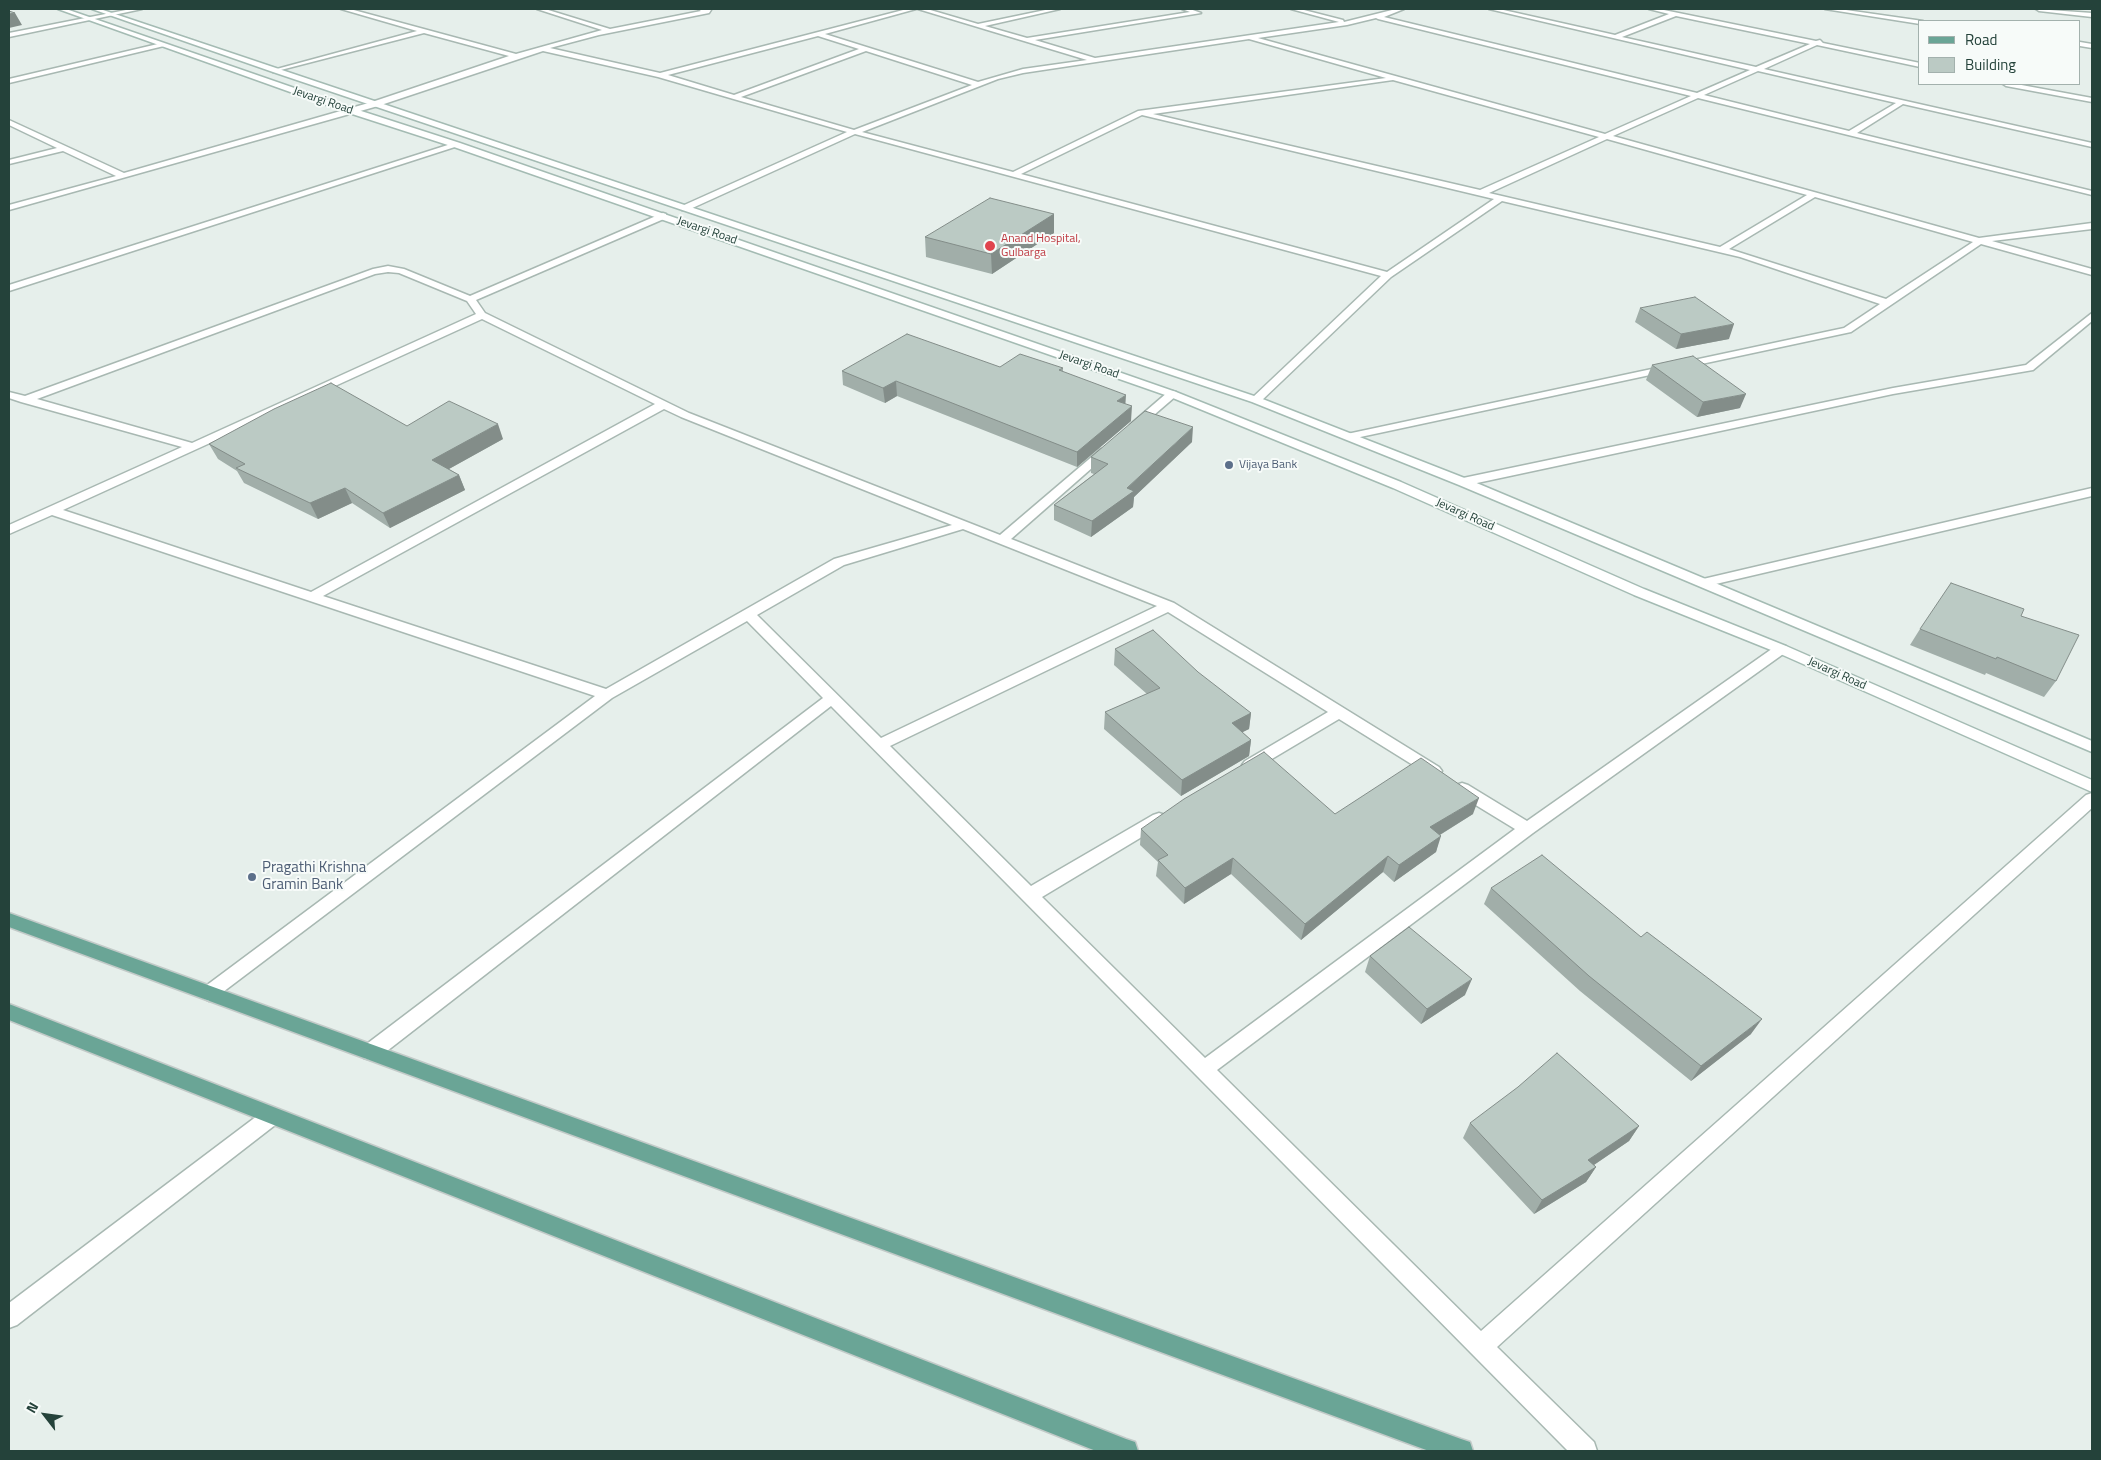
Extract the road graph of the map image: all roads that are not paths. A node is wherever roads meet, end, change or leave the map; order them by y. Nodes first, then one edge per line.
1 (61, 9) edge
2 (139, 9) edge
3 (344, 9) edge
4 (540, 9) edge
5 (701, 9) edge
6 (913, 9) edge
7 (921, 9) edge
8 (1056, 9) edge
9 (1185, 9) edge
10 (1294, 9) edge
11 (1401, 9) edge
12 (1492, 9) edge
13 (1652, 9) edge
14 (1699, 9) edge
15 (1828, 9) edge
16 (2039, 9) edge
17 (92, 14) edge
18 (111, 14) junction
19 (1675, 14) junction
20 (2092, 15) edge
21 (1687, 16) junction
22 (1377, 17) junction
23 (1918, 22) edge
24 (1347, 23) junction
25 (978, 25) junction
26 (425, 31) junction
27 (610, 31) junction
28 (817, 34) junction
29 (9, 35) edge
30 (1616, 37) junction
31 (1251, 38) junction
32 (1026, 40) junction
33 (1820, 42) junction
34 (162, 45) junction
35 (544, 48) junction
36 (866, 49) junction
37 (516, 56) junction
38 (1098, 60) junction
39 (1918, 65) edge
40 (1757, 69) junction
41 (275, 71) junction
42 (660, 75) junction
43 (1396, 78) junction
44 (9, 80) edge
45 (976, 84) junction
46 (2011, 85) edge
47 (1697, 96) junction
48 (734, 97) junction
49 (2092, 100) edge
50 (1902, 102) junction
51 (376, 104) junction
52 (352, 112) junction
53 (1141, 113) junction
54 (9, 122) edge
55 (854, 132) junction
56 (1851, 134) junction
57 (1608, 138) junction
58 (457, 144) junction
59 (2092, 145) edge
60 (64, 148) junction
61 (9, 162) edge
62 (1013, 175) junction
63 (123, 176) junction
64 (1481, 193) junction
65 (2092, 193) edge
66 (1815, 194) junction
67 (1500, 198) junction
68 (9, 208) edge
69 (685, 208) junction
70 (664, 216) junction
71 (2092, 226) edge
72 (1981, 240) junction
73 (1721, 250) junction
74 (2092, 272) edge
75 (1388, 276) junction
76 (9, 288) edge
77 (470, 299) junction
78 (1888, 303) junction
79 (482, 315) junction
80 (2092, 316) edge
81 (1172, 394) junction
82 (9, 395) edge
83 (24, 400) junction
84 (1256, 400) junction
85 (664, 404) junction
86 (1127, 432) edge
87 (1351, 436) junction
88 (1113, 445) edge
89 (191, 446) junction
90 (1463, 482) junction
91 (2092, 492) edge
92 (50, 510) junction
93 (964, 525) junction
94 (9, 530) edge
95 (1002, 540) junction
96 (1703, 583) junction
97 (312, 597) junction
98 (1169, 606) junction
99 (748, 614) junction
100 (1781, 649) junction
101 (607, 695) junction
102 (832, 698) junction
103 (1339, 712) junction
104 (878, 745) junction
105 (2092, 747) edge
106 (1239, 772) edge
107 (2092, 786) edge
108 (2092, 800) edge
109 (1172, 811) edge
110 (1527, 829) junction
111 (1029, 896) junction
112 (9, 920) edge
113 (209, 993) junction
114 (9, 1012) edge
115 (371, 1052) junction
116 (1203, 1070) junction
117 (272, 1116) junction
118 (9, 1317) edge
119 (1480, 1347) junction
120 (1126, 1451) edge
121 (1461, 1451) edge
122 (1585, 1451) edge

1 - 17 street, Jevargi Road
2 - 18 street
3 - 26 street
4 - 27 street
5 - 27 street
6 - 28 street
7 - 25 street
8 - 25 street
9 - 32 street
10 - 24 street
11 - 22 street
12 - 30 street
13 - 19 street
14 - 21 street
15 - 23 street
16 - 20 street
17 - 18 street
17 - 18 street
17 - 29 street
17 - 34 street, Jevargi Road
18 - 41 street
19 - 21 street
19 - 30 street
21 - 33 street
22 - 24 street
22 - 47 street
24 - 31 street
25 - 32 street
26 - 37 street
26 - 41 street
27 - 35 street
28 - 36 street
28 - 42 street
30 - 40 street
31 - 38 street
31 - 43 street
32 - 38 street
33 - 39 street
33 - 40 street
34 - 44 street
34 - 52 street, Jevargi Road
35 - 37 street
35 - 42 street
36 - 45 street
36 - 48 street
37 - 51 street
38 - 45 street
40 - 47 street
40 - 50 street
41 - 51 street
42 - 48 street
43 - 53 street
43 - 57 street
45 - 55 street
46 - 49 street
47 - 56 street
47 - 57 street
48 - 55 street
50 - 56 street
50 - 59 street
51 - 52 street
51 - 69 street
52 - 58 street, Jevargi Road
52 - 63 street
53 - 62 street
53 - 64 street
54 - 60 street
55 - 62 street
55 - 69 street
56 - 65 street
57 - 64 street
57 - 66 street
58 - 70 street, Jevargi Road
58 - 76 street
60 - 61 street
60 - 63 street
62 - 75 street
63 - 68 street
64 - 67 street
66 - 72 street
66 - 73 street
67 - 73 street
67 - 75 street
69 - 84 street
70 - 77 street
70 - 81 street, Jevargi Road
71 - 72 street
72 - 74 street
72 - 78 street
73 - 78 street
75 - 84 street
77 - 79 street
77 - 83 street
78 - 87 street
79 - 85 street
79 - 89 street
80 - 90 street
81 - 86 street
81 - 100 street, Jevargi Road
82 - 83 street
83 - 89 street
84 - 87 street
85 - 93 street
85 - 97 street
87 - 90 street
88 - 95 street
89 - 92 street
90 - 96 street
91 - 96 street
92 - 94 street
92 - 97 street
93 - 95 street
93 - 99 street
95 - 98 street
96 - 105 street
97 - 101 street
98 - 103 street
98 - 104 street
99 - 101 street
99 - 102 street
100 - 107 street, Jevargi Road
100 - 110 street
101 - 113 street
102 - 104 street
102 - 115 street
103 - 106 street
103 - 110 street
104 - 111 street
108 - 119 street
109 - 111 street
110 - 116 street
111 - 116 street
112 - 113 main road
113 - 115 main road
114 - 117 main road
115 - 121 main road
116 - 119 street
117 - 118 street
117 - 120 main road
119 - 122 street

